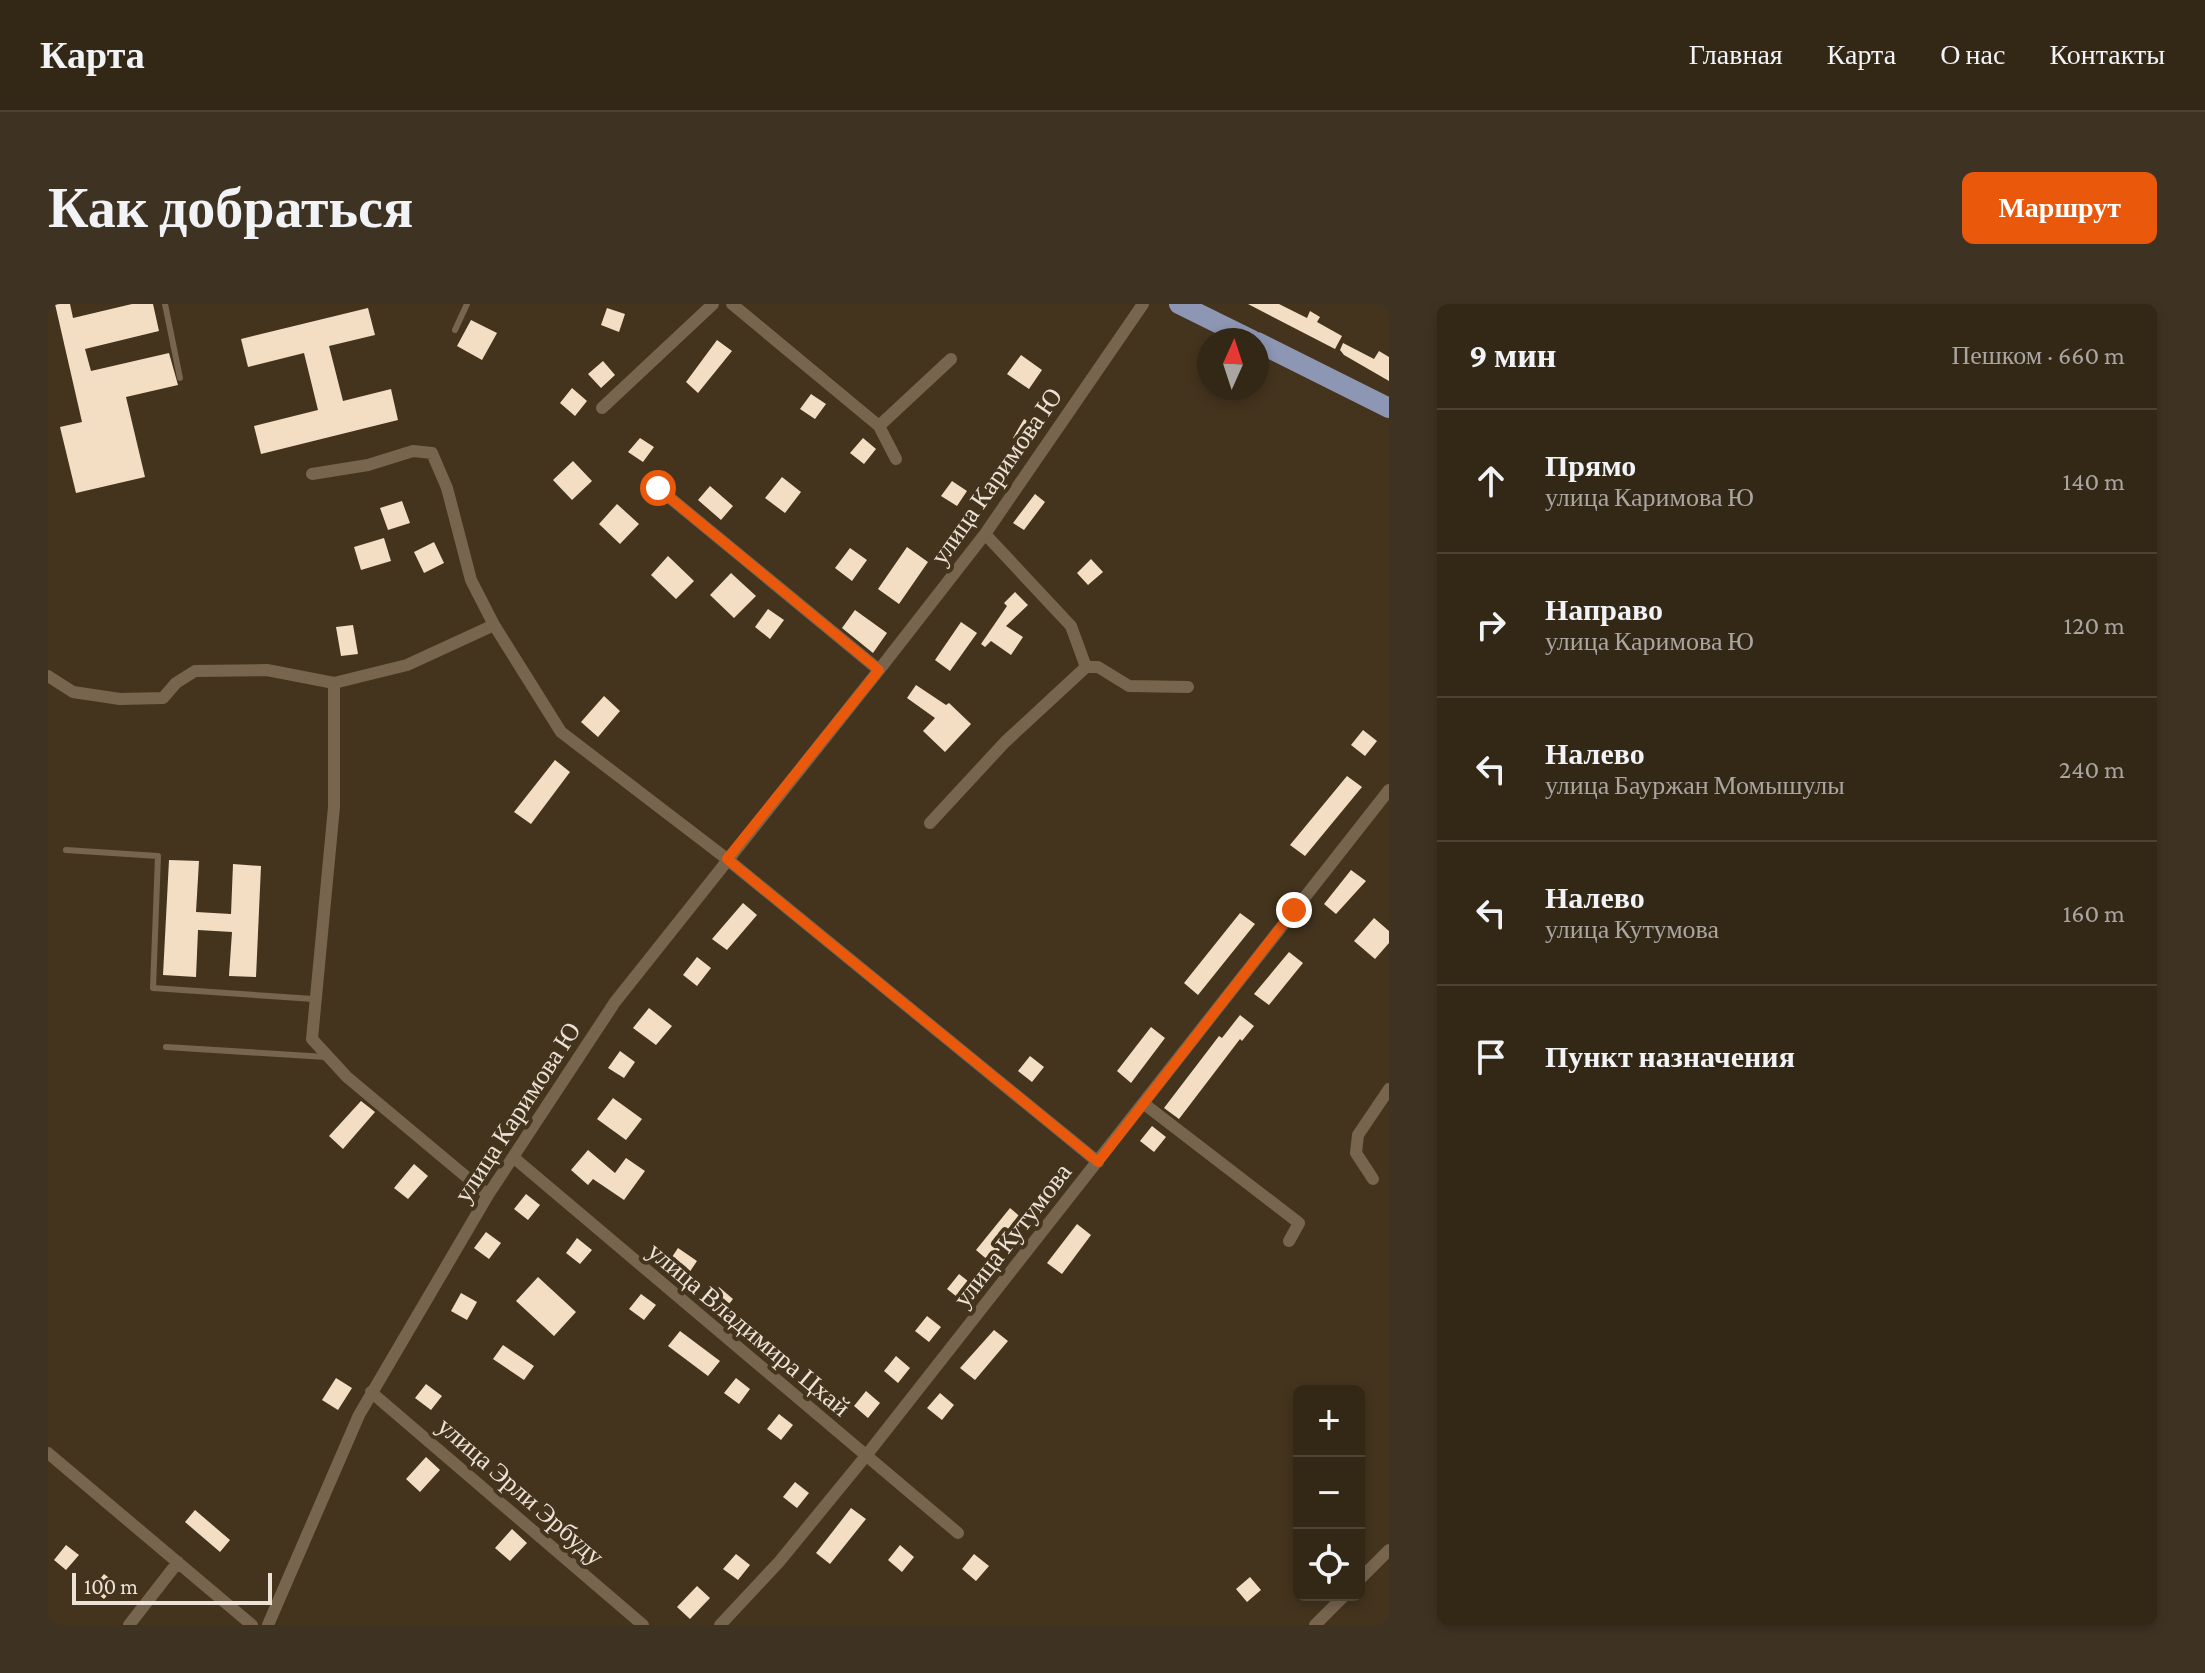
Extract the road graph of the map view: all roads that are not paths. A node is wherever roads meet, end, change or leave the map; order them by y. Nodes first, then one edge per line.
1 (165, 304) edge
2 (467, 304) edge
3 (713, 304) edge
4 (732, 304) edge
5 (1143, 304) edge
6 (1179, 304) edge
7 (1228, 328) edge
8 (455, 330) dead end
9 (1269, 348) edge
10 (951, 359) dead end
11 (180, 378) dead end
12 (602, 408) dead end
13 (1389, 408) edge
14 (879, 426) junction
15 (896, 459) dead end
16 (312, 474) dead end
17 (658, 488) dead end
18 (985, 534) junction
19 (494, 625) junction
20 (1086, 667) junction
21 (879, 670) junction
22 (48, 676) edge
23 (334, 683) junction
24 (1188, 687) dead end
25 (1389, 790) edge
26 (930, 823) dead end
27 (66, 850) dead end
28 (727, 859) junction
29 (314, 999) junction
30 (166, 1047) dead end
31 (327, 1057) junction
32 (1389, 1089) edge
33 (1143, 1103) junction
34 (513, 1157) junction
35 (1098, 1162) junction
36 (1373, 1179) dead end
37 (488, 1195) junction
38 (1289, 1241) dead end
39 (371, 1392) junction
40 (48, 1453) edge
41 (865, 1457) junction
42 (958, 1533) dead end
43 (1389, 1550) edge
44 (178, 1562) junction
45 (1365, 1574) edge
46 (1339, 1601) edge
47 (129, 1625) edge
48 (252, 1625) edge
49 (268, 1625) edge
50 (643, 1625) edge
51 (720, 1625) edge
52 (1315, 1625) edge

1 - 11 lane
2 - 8 lane
3 - 12 street
4 - 14 street
5 - 18 street, улица Каримова Ю
6 - 7 main road
9 - 13 main road
10 - 14 street
14 - 15 street
16 - 19 street
17 - 21 street
18 - 20 street
18 - 21 street, улица Каримова Ю
19 - 23 street
19 - 28 street
20 - 24 street
20 - 26 street
21 - 28 street, улица Каримова Ю
22 - 23 street
23 - 29 street
25 - 33 street, улица Кутумова
27 - 29 lane
28 - 34 street, улица Каримова Ю
28 - 35 street
29 - 31 street
30 - 31 lane
31 - 37 street
32 - 36 street
33 - 35 street, улица Кутумова
33 - 38 street
34 - 37 street, улица Каримова Ю
34 - 41 street, улица Владимира Цхай
35 - 41 street, улица Кутумова
37 - 39 street, улица Каримова Ю
39 - 49 street, улица Каримова Ю
39 - 50 street, улица Эрли Эрбуду
40 - 44 street
41 - 42 street, улица Владимира Цхай
41 - 51 street, улица Кутумова
43 - 45 street
44 - 47 street
44 - 48 street
46 - 52 street

